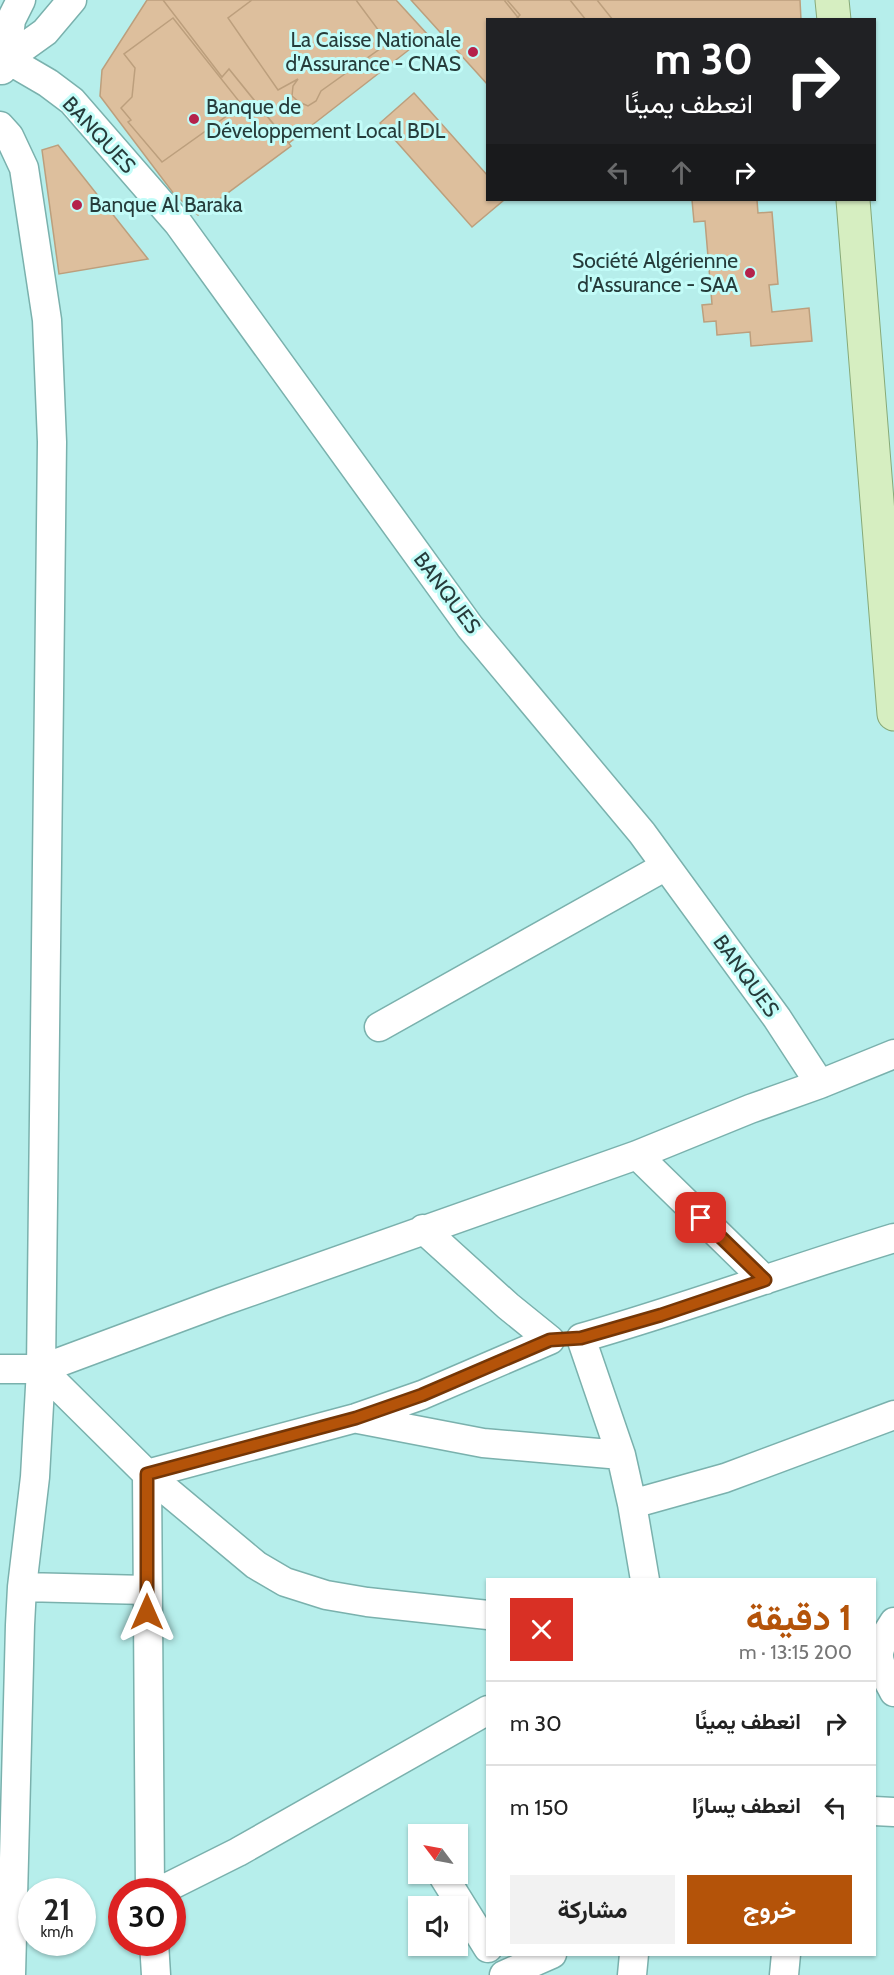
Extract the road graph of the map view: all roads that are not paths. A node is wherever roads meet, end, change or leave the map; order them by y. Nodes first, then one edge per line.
1 (21, 0) edge
2 (72, 0) edge
3 (832, 0) edge
4 (834, 18) edge
5 (2, 63) edge
6 (0, 126) edge
7 (853, 201) edge
8 (892, 664) edge
9 (894, 714) edge
10 (666, 866) junction
11 (379, 1027) dead end
12 (894, 1054) edge
13 (820, 1084) junction
14 (637, 1155) junction
15 (423, 1229) junction
16 (894, 1238) edge
17 (765, 1280) junction
18 (581, 1338) junction
19 (550, 1340) junction
20 (0, 1369) edge
21 (41, 1369) junction
22 (894, 1415) edge
23 (356, 1418) junction
24 (621, 1455) junction
25 (147, 1474) junction
26 (632, 1504) junction
27 (645, 1578) edge
28 (21, 1587) junction
29 (147, 1590) junction
30 (486, 1615) edge
31 (883, 1637) edge
32 (894, 1692) edge
33 (486, 1711) edge
34 (876, 1811) edge
35 (894, 1812) edge
36 (150, 1878) edge
37 (186, 1878) edge
38 (448, 1884) edge
39 (486, 1945) edge
40 (155, 1956) edge
41 (492, 1956) edge
42 (547, 1956) edge
43 (634, 1956) edge
44 (786, 1956) edge
45 (11, 1975) edge
46 (156, 1975) edge
47 (504, 1975) edge
48 (632, 1975) edge
49 (784, 1975) edge

1 - 5 street
2 - 5 street
3 - 4 main road
5 - 10 street, BANQUES
6 - 21 street
7 - 8 main road
8 - 9 main road
10 - 11 street
10 - 13 street, BANQUES
12 - 13 street
13 - 14 street
14 - 15 street
14 - 17 street
15 - 19 street
15 - 21 street
16 - 17 street
17 - 18 street
18 - 19 street
18 - 24 street
19 - 23 street
20 - 21 street
21 - 25 street
21 - 28 street
22 - 26 street
23 - 24 street
23 - 25 street
24 - 26 street
25 - 29 street
25 - 30 street
26 - 27 street
28 - 29 street
28 - 45 street
29 - 36 street
31 - 32 street
33 - 37 street
34 - 35 street
38 - 39 street
40 - 46 street
41 - 47 street
42 - 47 street
43 - 48 street
44 - 49 street

